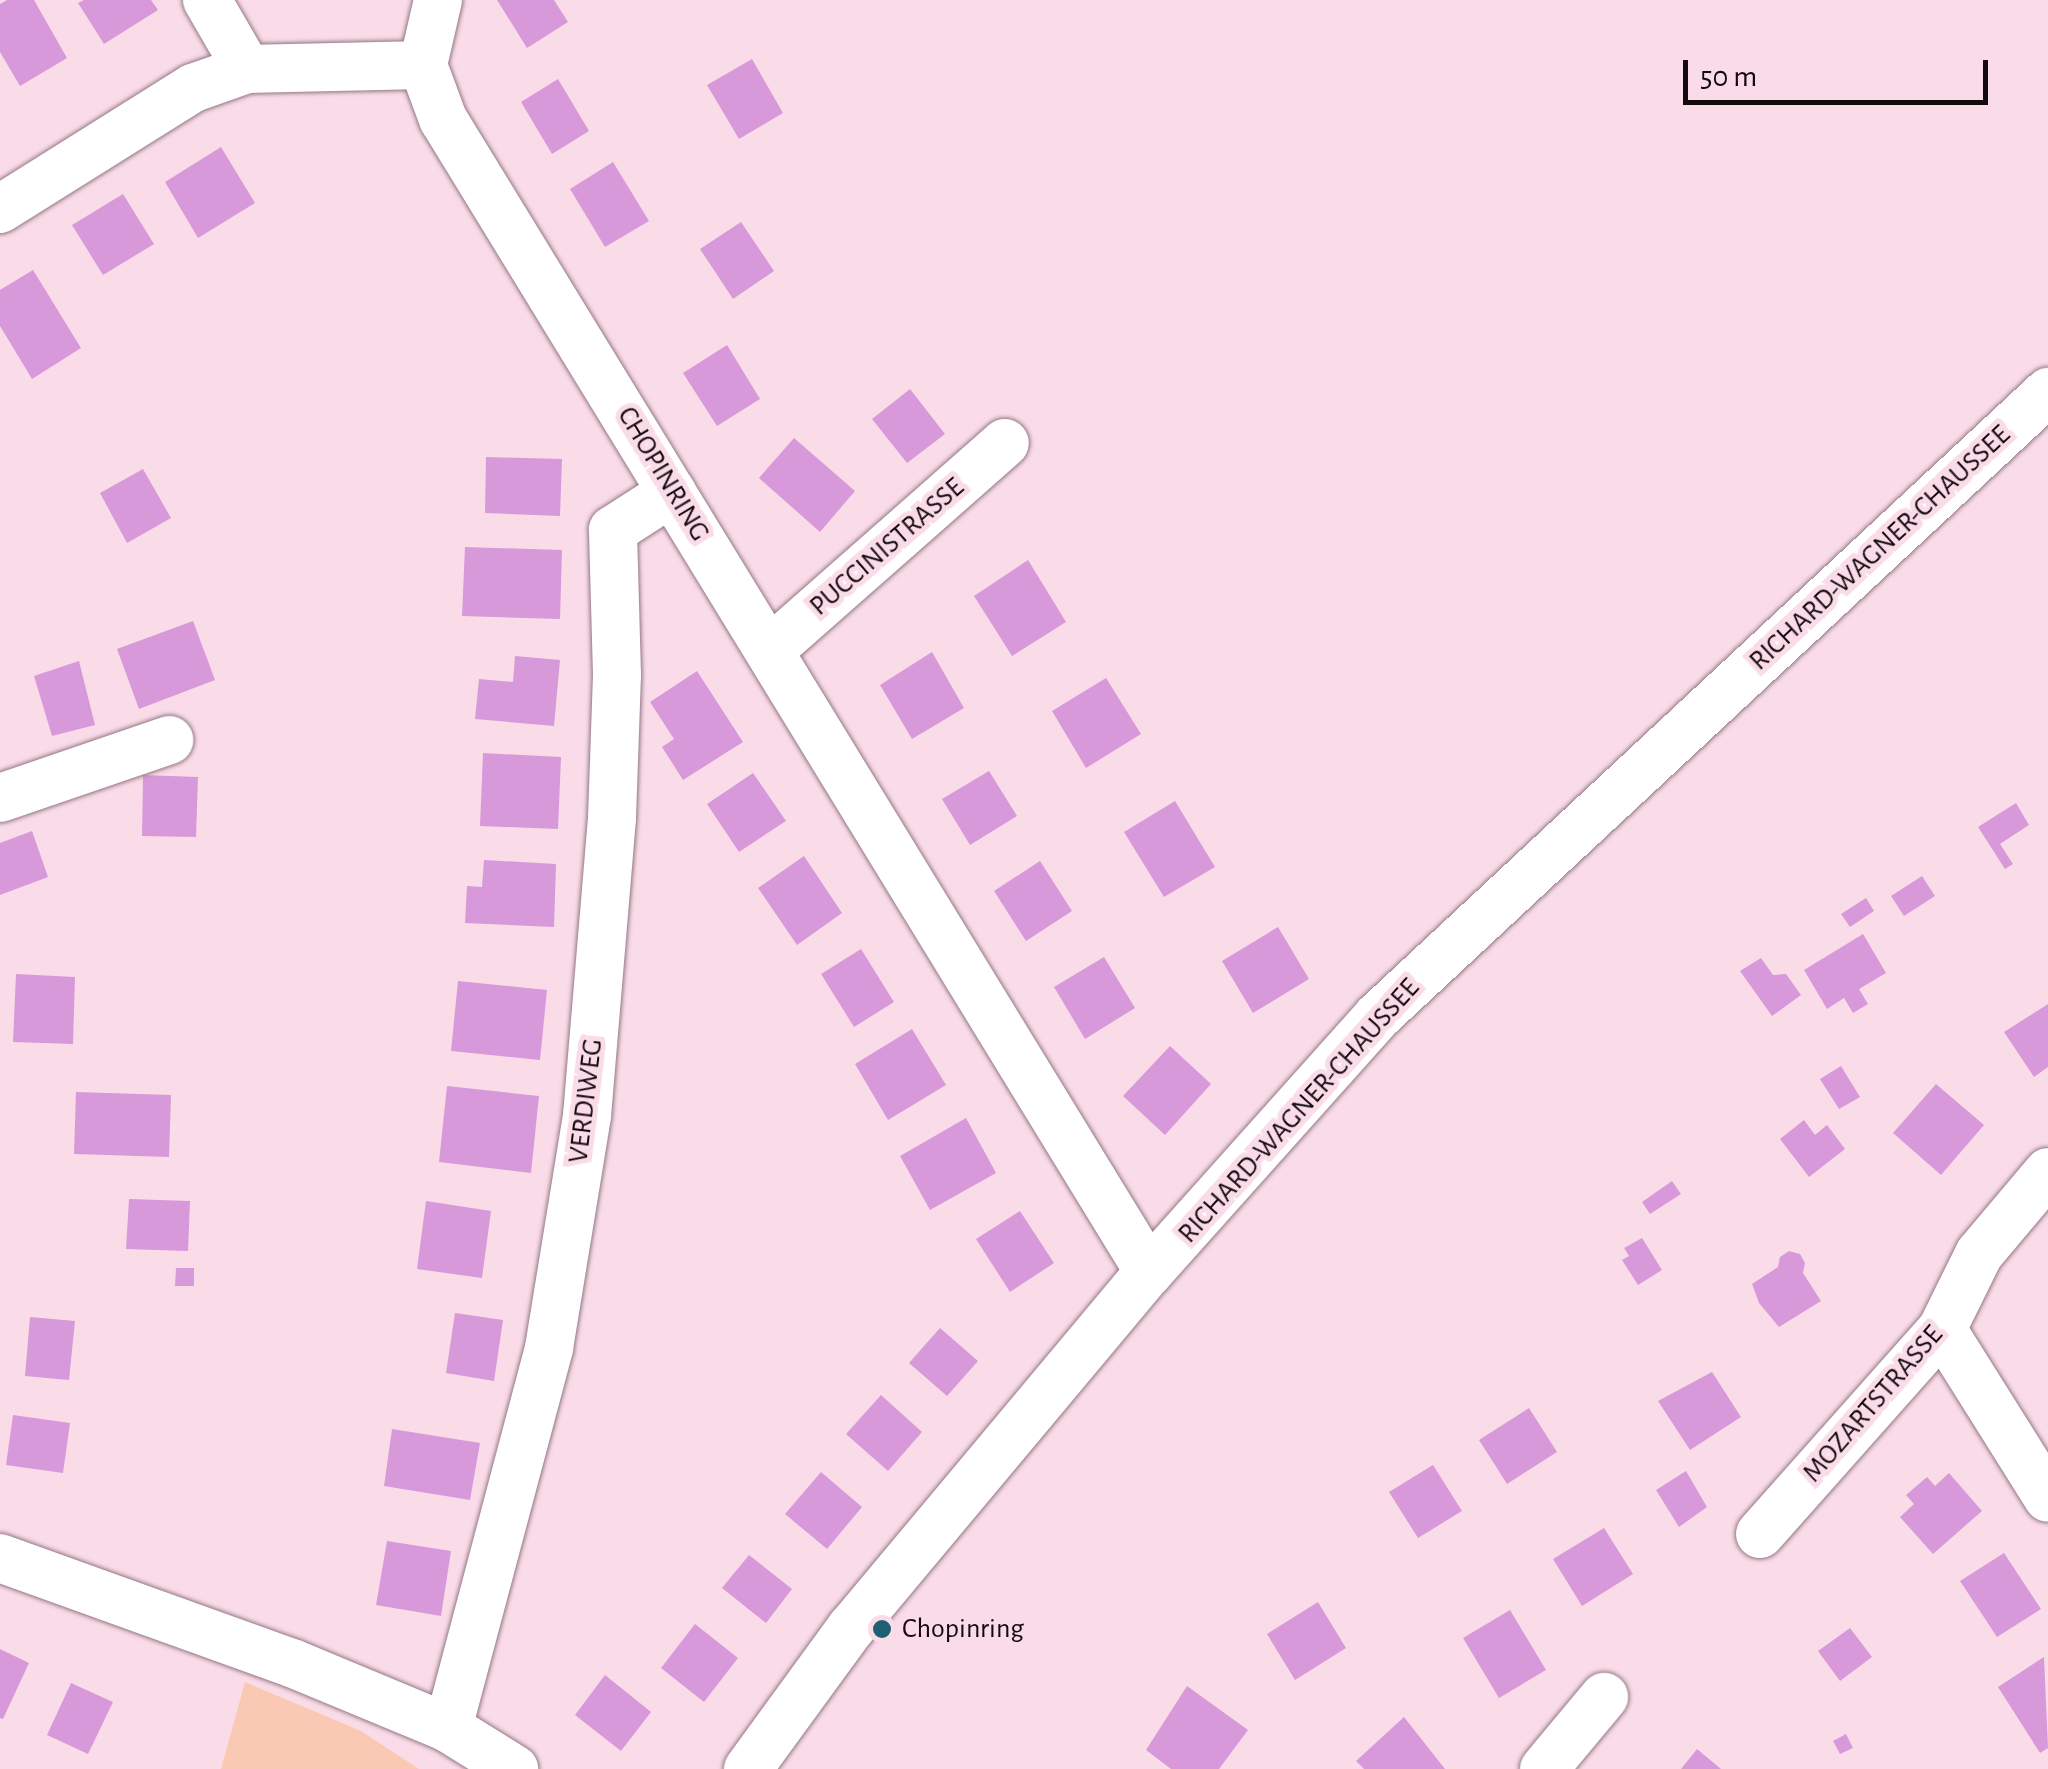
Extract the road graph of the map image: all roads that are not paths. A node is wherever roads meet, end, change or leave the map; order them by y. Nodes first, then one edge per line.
1 (207, 0) edge
2 (438, 0) edge
3 (423, 65) junction
4 (247, 69) junction
5 (0, 208) edge
6 (2048, 392) edge
7 (1005, 443) dead end
8 (672, 492) junction
9 (770, 650) junction
10 (170, 740) dead end
11 (0, 798) edge
12 (2048, 1172) edge
13 (1149, 1272) junction
14 (1942, 1329) junction
15 (2048, 1498) edge
16 (1760, 1534) dead end
17 (0, 1558) edge
18 (1604, 1698) dead end
19 (448, 1728) junction
20 (514, 1769) edge
21 (748, 1769) edge
22 (1544, 1769) edge

1 - 4 street
2 - 3 street
3 - 4 street
3 - 8 street, CHOPINRING
4 - 5 street
6 - 13 street, RICHARD-WAGNER-CHAUSSEE
7 - 9 street, PUCCINISTRASSE
8 - 9 street, CHOPINRING
8 - 19 street, VERDIWEG
9 - 13 street, CHOPINRING
10 - 11 street
12 - 14 street, MOZARTSTRASSE
13 - 21 street, RICHARD-WAGNER-CHAUSSEE
14 - 15 street
14 - 16 street, MOZARTSTRASSE
17 - 19 street
18 - 22 street
19 - 20 street

